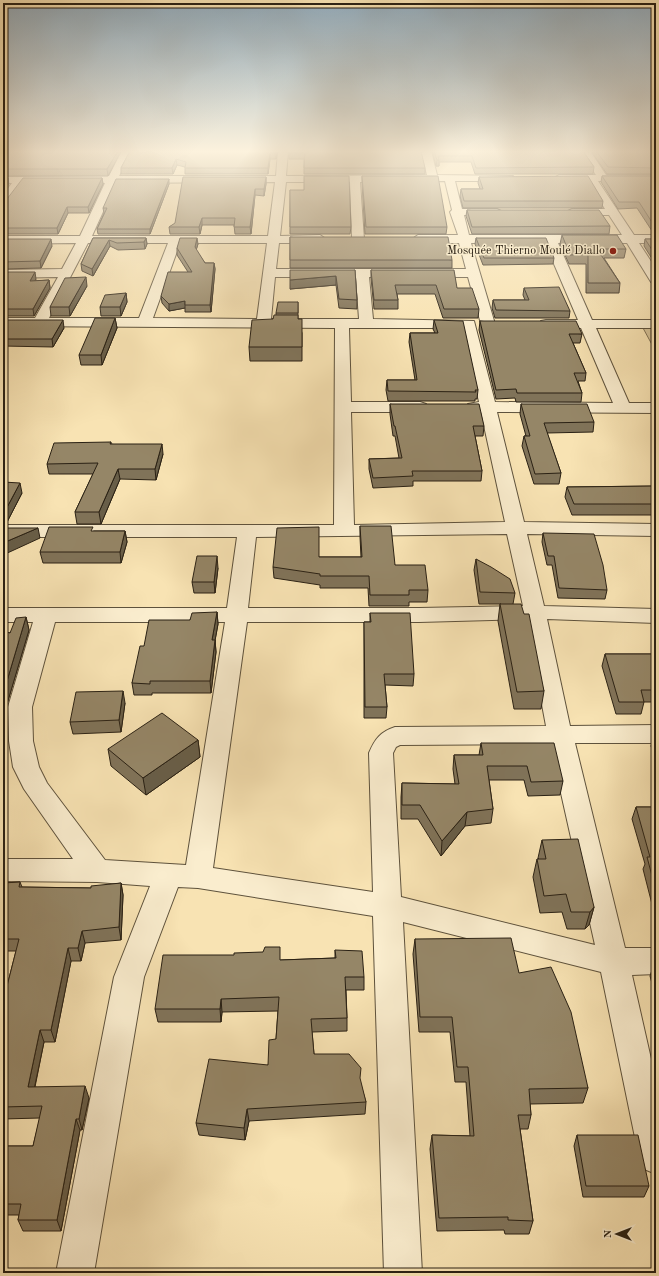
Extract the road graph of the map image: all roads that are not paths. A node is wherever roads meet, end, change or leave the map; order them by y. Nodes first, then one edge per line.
1 (98, 211) edge
2 (276, 211) edge
3 (357, 211) edge
4 (456, 212) joint
5 (511, 212) edge
6 (558, 212) edge
7 (613, 212) joint
8 (358, 239) junction
9 (373, 239) edge
10 (404, 239) edge
11 (465, 239) junction
12 (550, 239) junction
13 (631, 239) junction
14 (656, 239) edge
15 (3, 240) edge
16 (84, 240) junction
17 (175, 240) junction
18 (272, 240) junction
19 (66, 273) junction
20 (362, 273) junction
21 (473, 273) junction
22 (3, 274) edge
23 (269, 274) junction
24 (655, 275) edge
25 (3, 322) edge
26 (40, 322) junction
27 (144, 323) junction
28 (263, 323) junction
29 (342, 323) junction
30 (366, 323) junction
31 (479, 324) junction
32 (503, 324) edge
33 (534, 324) edge
34 (587, 324) junction
35 (656, 324) edge
36 (343, 407) junction
37 (434, 407) edge
38 (457, 407) edge
39 (488, 407) junction
40 (623, 408) junction
41 (656, 408) edge
42 (515, 528) junction
43 (656, 530) edge
44 (3, 531) edge
45 (246, 531) junction
46 (344, 531) junction
47 (535, 612) junction
48 (46, 614) junction
49 (237, 614) junction
50 (3, 615) edge
51 (656, 616) edge
52 (560, 734) junction
53 (656, 734) edge
54 (3, 870) edge
55 (97, 871) junction
56 (184, 876) junction
57 (388, 906) junction
58 (656, 961) edge
59 (612, 962) junction
60 (656, 1157) edge
61 (75, 1273) edge
62 (403, 1273) edge

1 - 16 street
2 - 18 street
3 - 8 street
4 - 5 street
4 - 11 street
6 - 7 street
7 - 13 street
8 - 9 street
8 - 18 street
10 - 11 street
11 - 12 street
11 - 21 street
12 - 13 street
12 - 34 street
13 - 14 street
13 - 24 street
15 - 16 street
16 - 17 street
16 - 19 street
17 - 18 street
17 - 27 street
18 - 23 street
19 - 22 street
19 - 26 street
20 - 21 street
20 - 23 street
20 - 30 street
21 - 31 street
23 - 28 street
25 - 26 street
26 - 27 street
27 - 28 street
28 - 29 street
29 - 30 street
29 - 36 street
30 - 31 street
31 - 32 street
31 - 39 street
33 - 34 street
34 - 35 street
34 - 40 street
36 - 37 street
36 - 46 street
38 - 39 street
39 - 40 street
39 - 42 street
40 - 41 street
42 - 43 street
42 - 46 street
42 - 47 street
44 - 45 street
45 - 46 street
45 - 49 street
47 - 49 street
47 - 51 street
47 - 52 street
48 - 49 street
48 - 50 street
48 - 55 street
49 - 56 street
52 - 53 street
52 - 57 street
52 - 59 street
54 - 55 street
55 - 56 street
56 - 57 street
56 - 61 street
57 - 59 street
57 - 62 street
58 - 59 street
59 - 60 street

